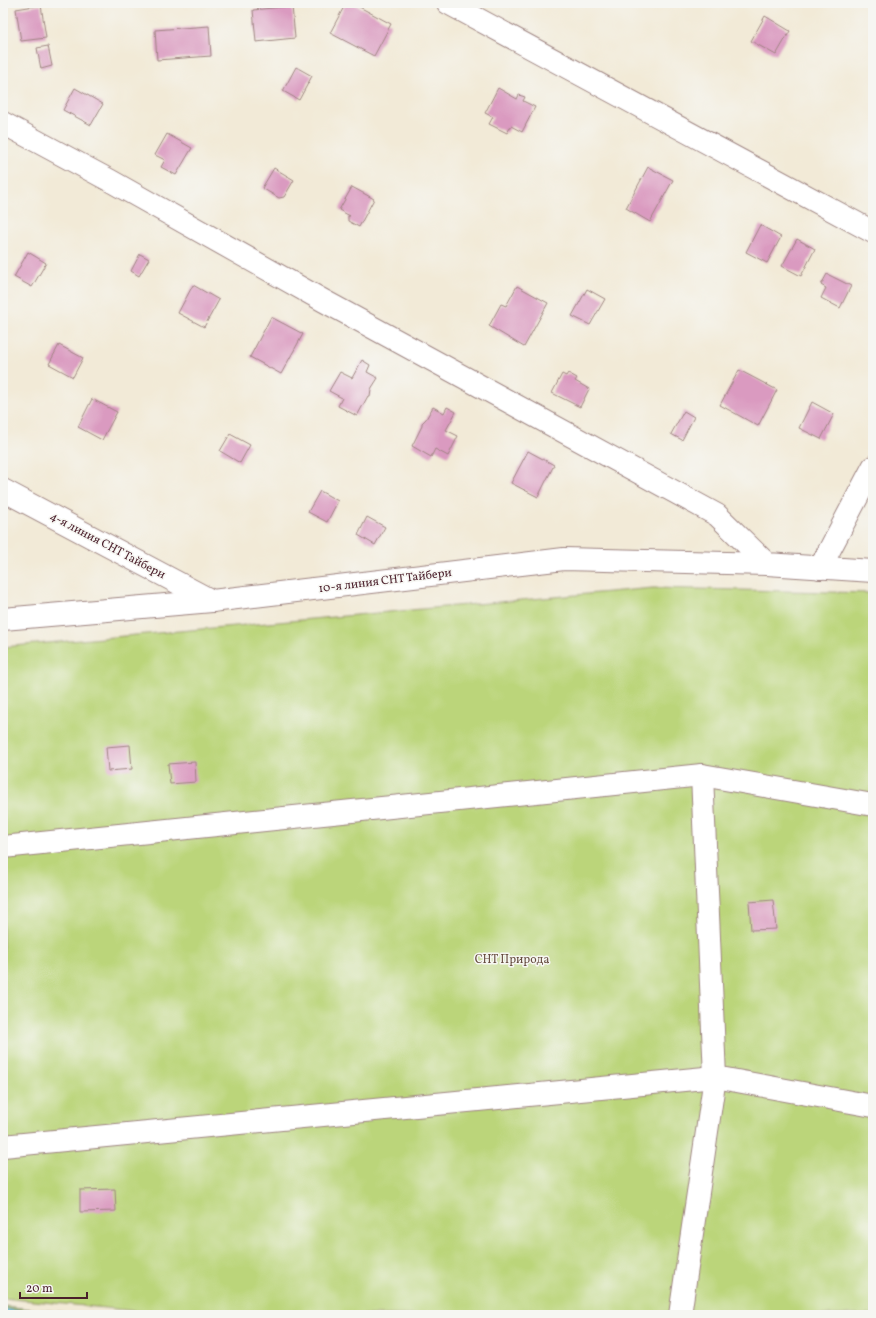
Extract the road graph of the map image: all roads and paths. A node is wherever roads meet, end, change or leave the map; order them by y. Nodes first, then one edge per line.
1 (448, 3) edge
2 (3, 123) edge
3 (873, 232) edge
4 (873, 467) edge
5 (3, 490) edge
6 (767, 564) junction
7 (820, 568) junction
8 (873, 571) edge
9 (212, 600) junction
10 (3, 620) edge
11 (702, 776) junction
12 (873, 805) edge
13 (3, 847) edge
14 (715, 1077) junction
15 (873, 1106) edge
16 (3, 1146) edge
17 (680, 1315) edge

1 - 3 street
2 - 6 street
4 - 7 street
5 - 9 street, 4-я линия СНТ Тайбери
6 - 7 street, 10-я линия СНТ Тайбери
6 - 9 street, 10-я линия СНТ Тайбери
7 - 8 street, 10-я линия СНТ Тайбери
9 - 10 street, 10-я линия СНТ Тайбери
11 - 12 street
11 - 13 street
11 - 14 street
14 - 15 street
14 - 16 street
14 - 17 street

